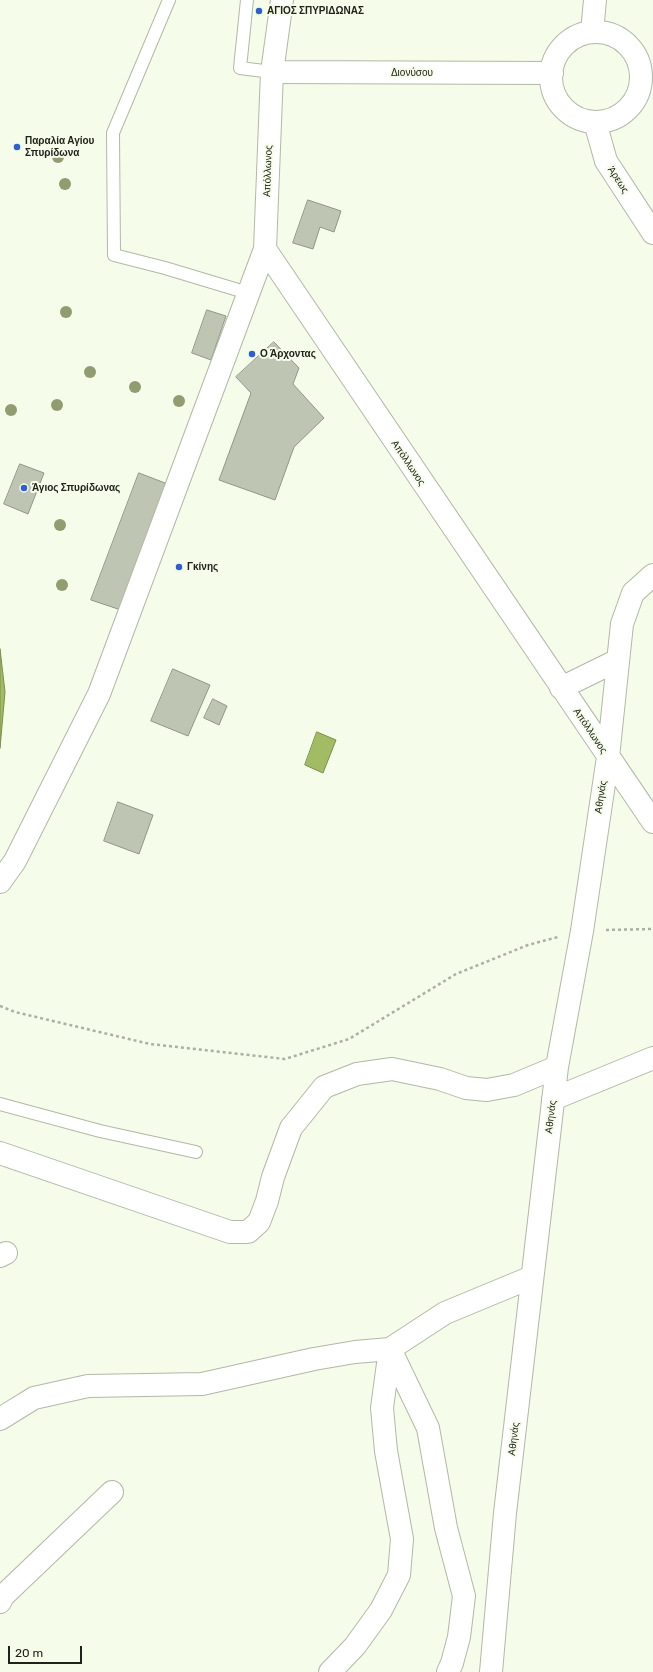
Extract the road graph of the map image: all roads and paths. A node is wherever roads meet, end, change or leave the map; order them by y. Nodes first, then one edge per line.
1 (169, 0) edge
2 (247, 0) edge
3 (282, 0) edge
4 (595, 0) edge
5 (592, 32) junction
6 (272, 72) junction
7 (552, 73) junction
8 (647, 77) edge
9 (595, 122) junction
10 (653, 232) edge
11 (264, 249) junction
12 (248, 293) junction
13 (653, 575) edge
14 (618, 660) junction
15 (561, 688) junction
16 (608, 757) junction
17 (653, 822) edge
18 (0, 882) edge
19 (653, 928) edge
20 (582, 931) junction
21 (0, 1006) edge
22 (653, 1058) edge
23 (557, 1067) junction
24 (553, 1100) junction
25 (0, 1104) edge
26 (196, 1152) dead end
27 (0, 1153) edge
28 (532, 1278) junction
29 (390, 1349) junction
30 (0, 1419) edge
31 (112, 1492) dead end
32 (0, 1602) edge
33 (330, 1672) edge
34 (448, 1672) edge
35 (491, 1672) edge

1 - 12 lane
2 - 6 lane
3 - 6 street, Απόλλωνος
4 - 5 street
5 - 7 street
5 - 8 street
6 - 7 street, Διονύσου
6 - 11 street, Απόλλωνος
7 - 9 street
8 - 9 street
9 - 10 street, Άρεως
11 - 12 street
11 - 15 street, Απόλλωνος
12 - 18 street
13 - 14 street, Αθηνάς
14 - 15 street
14 - 16 street, Αθηνάς
15 - 16 street, Απόλλωνος
16 - 17 street, Απόλλωνος
16 - 20 street, Αθηνάς
19 - 20 path
20 - 21 path
20 - 23 street, Αθηνάς
22 - 24 street
23 - 24 street, Αθηνάς
23 - 27 street
24 - 28 street, Αθηνάς
25 - 26 lane
28 - 29 street
28 - 35 street, Αθηνάς
29 - 30 street
29 - 33 street
29 - 34 street
31 - 32 street

